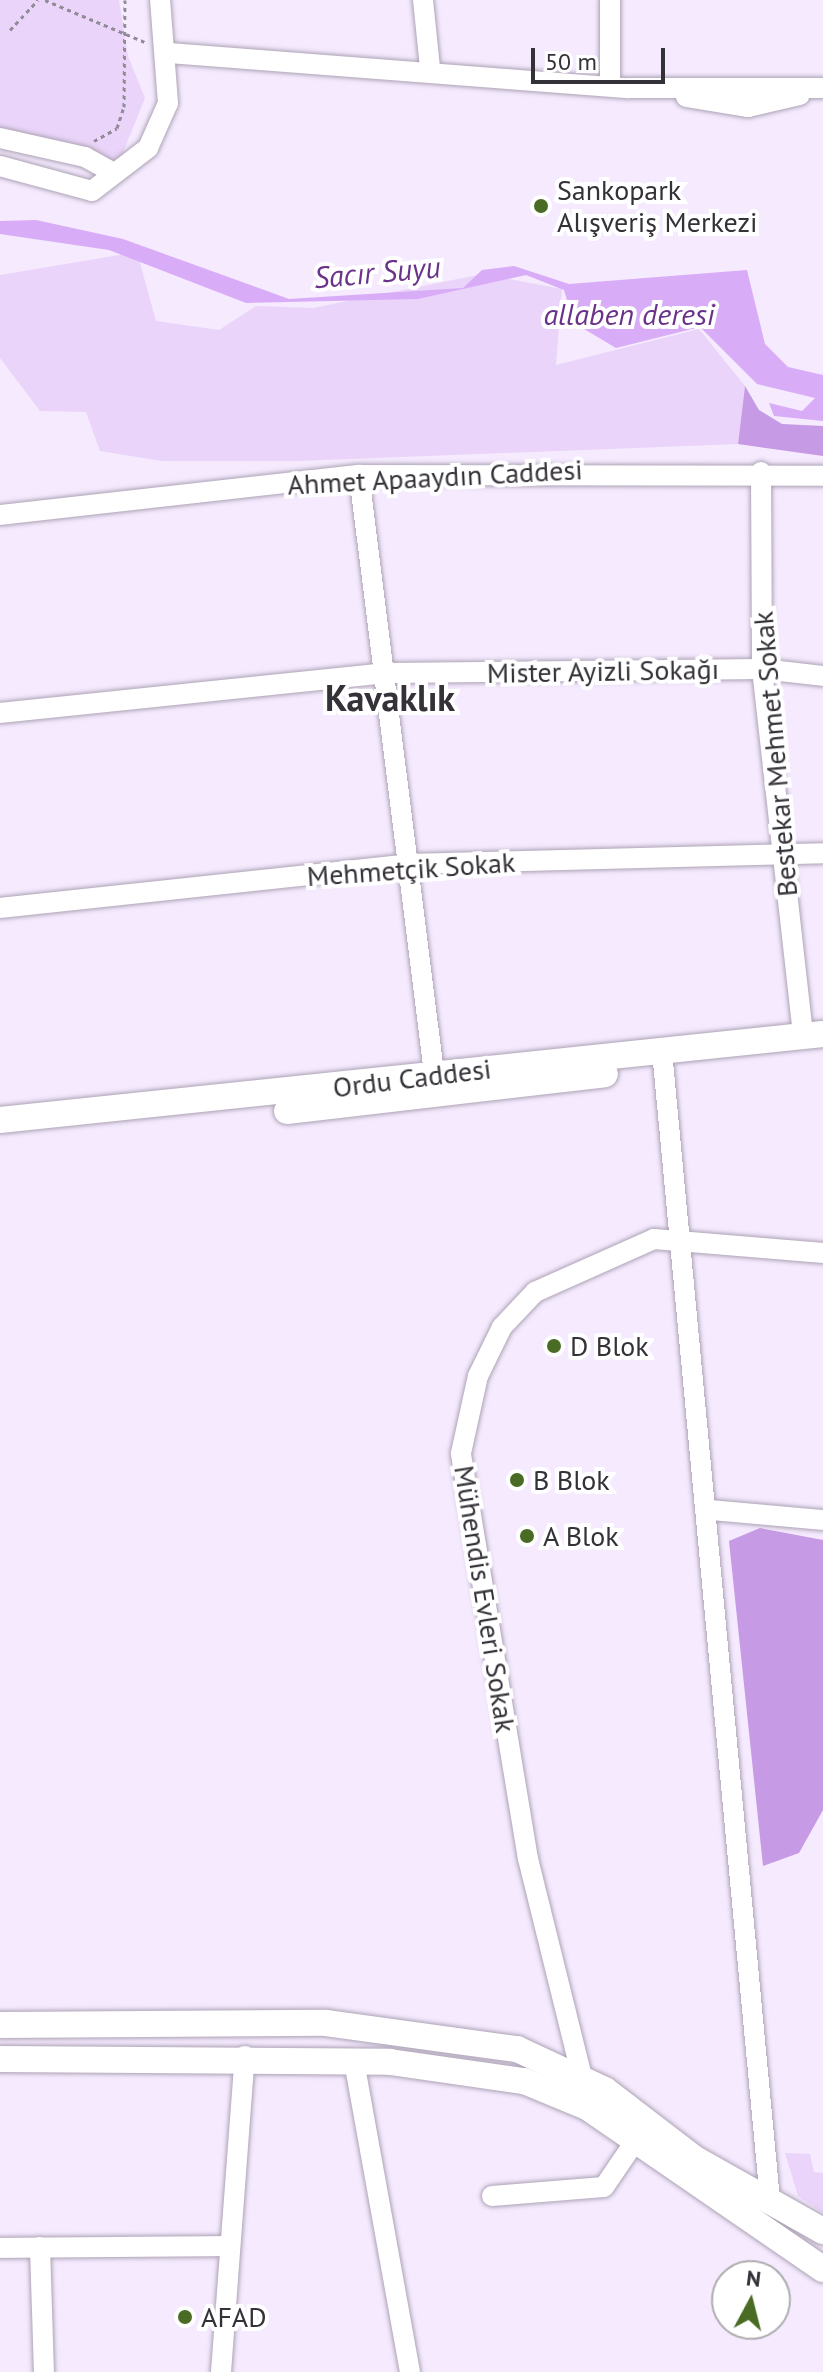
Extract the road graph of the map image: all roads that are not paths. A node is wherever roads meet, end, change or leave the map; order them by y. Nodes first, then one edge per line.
1 (160, 0) edge
2 (423, 0) edge
3 (610, 0) edge
4 (169, 53) junction
5 (430, 68) junction
6 (619, 86) junction
7 (823, 88) edge
8 (0, 138) edge
9 (0, 166) edge
10 (114, 173) junction
11 (761, 472) junction
12 (359, 475) junction
13 (823, 476) edge
14 (0, 515) edge
15 (762, 669) junction
16 (389, 673) junction
17 (823, 676) edge
18 (0, 713) edge
19 (823, 853) edge
20 (781, 854) junction
21 (409, 864) junction
22 (0, 908) edge
23 (816, 1040) edge
24 (664, 1059) junction
25 (434, 1073) junction
26 (0, 1120) edge
27 (0, 1133) edge
28 (682, 1237) junction
29 (823, 1253) edge
30 (711, 1510) junction
31 (823, 1520) edge
32 (0, 2025) edge
33 (245, 2056) junction
34 (0, 2059) edge
35 (354, 2061) junction
36 (582, 2077) junction
37 (636, 2140) junction
38 (492, 2196) dead end
39 (770, 2199) junction
40 (823, 2231) edge
41 (227, 2246) junction
42 (40, 2247) junction
43 (0, 2248) edge
44 (823, 2269) edge
45 (44, 2372) edge
46 (221, 2372) edge
47 (410, 2372) edge

1 - 4 street
2 - 5 street
3 - 6 street
4 - 5 street
4 - 10 street
5 - 6 street
6 - 7 street
8 - 10 street
9 - 10 street
11 - 12 street, Ahmet Apaaydın Caddesi
11 - 13 street, Ahmet Apaaydın Caddesi
11 - 15 street, Bestekar Mehmet Sokak
12 - 14 street, Ahmet Apaaydın Caddesi
12 - 16 street
15 - 16 street, Mister Ayizli Sokağı
15 - 17 street, Mister Ayizli Sokağı
15 - 20 street, Bestekar Mehmet Sokak
16 - 18 street, Mister Ayizli Sokağı
16 - 21 street
19 - 20 street, Mehmetçik Sokak
20 - 21 street, Mehmetçik Sokak
20 - 23 street, Bestekar Mehmet Sokak
21 - 22 street, Mehmetçik Sokak
21 - 25 street
23 - 24 main road, Ordu Caddesi
24 - 25 main road, Ordu Caddesi
24 - 27 main road, Ordu Caddesi
24 - 28 street
25 - 26 main road, Ordu Caddesi
28 - 29 street, Mühendis Evleri Sokak
28 - 30 street
28 - 36 street, Mühendis Evleri Sokak
30 - 31 street
30 - 39 street
32 - 36 main road
33 - 34 main road
33 - 35 main road
33 - 41 street
35 - 37 main road
35 - 47 street
36 - 39 main road
37 - 38 street
37 - 44 main road
39 - 40 main road
41 - 42 street
41 - 46 street
42 - 43 street
42 - 45 street

